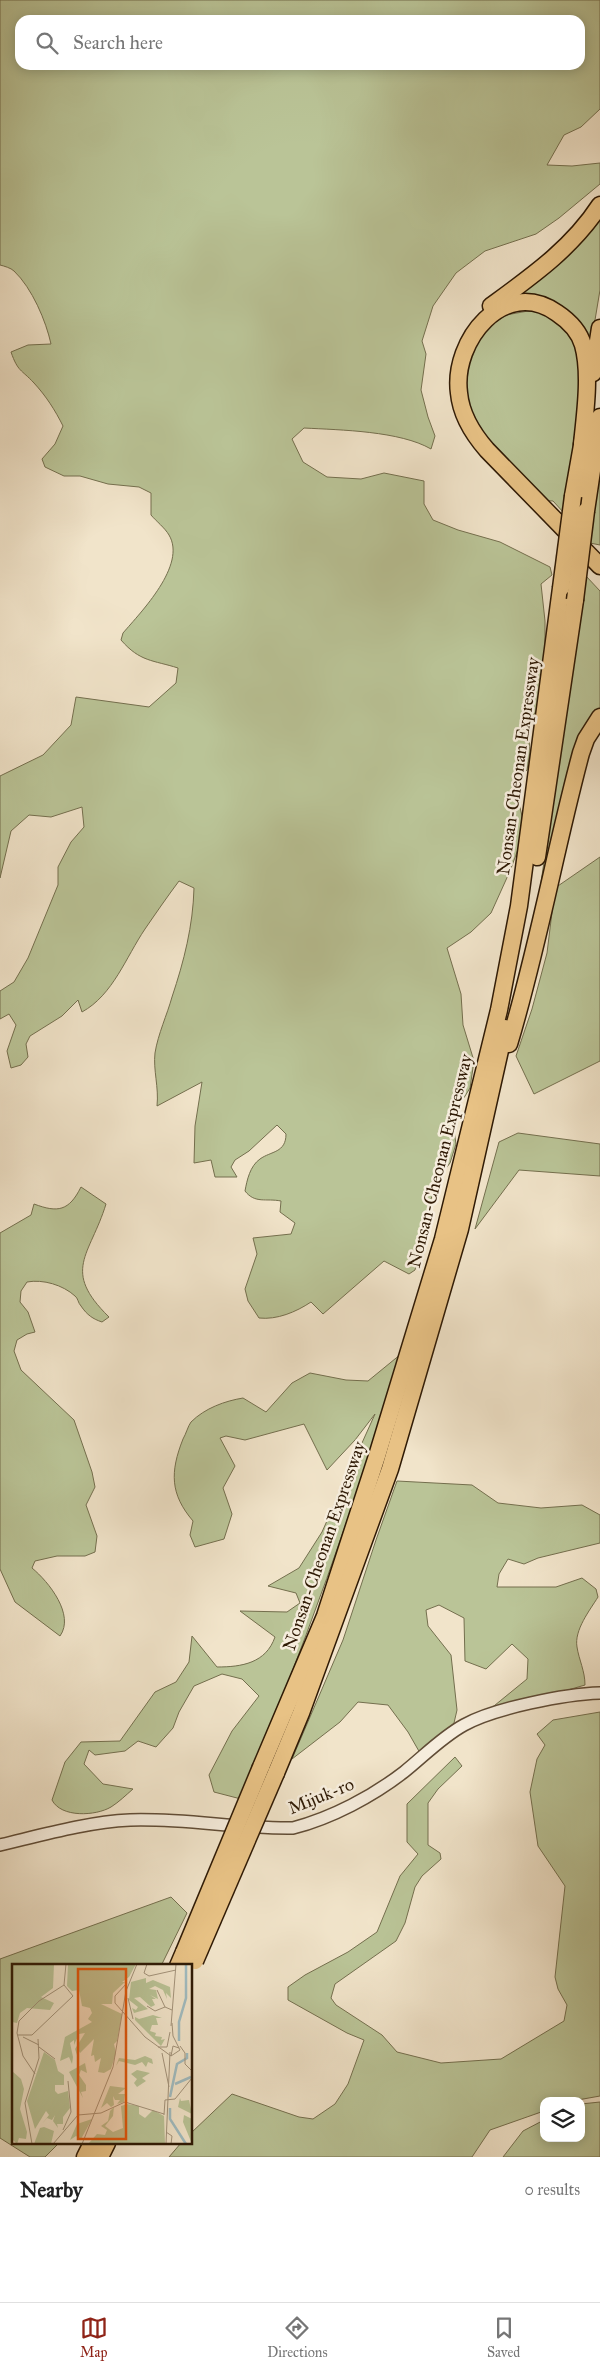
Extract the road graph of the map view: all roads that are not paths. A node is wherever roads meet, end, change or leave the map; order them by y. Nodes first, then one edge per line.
1 (600, 205) edge
2 (600, 328) edge
3 (600, 416) edge
4 (582, 444) junction
5 (600, 566) edge
6 (600, 578) edge
7 (600, 717) edge
8 (485, 1125) junction
9 (600, 1693) edge
10 (269, 1770) junction
11 (0, 1845) edge
12 (187, 1962) edge
13 (91, 2144) edge
14 (106, 2144) edge
15 (84, 2157) edge
16 (100, 2157) edge

1 - 6 highway
2 - 4 highway, Nonsan-Cheonan Expressway
3 - 8 highway, Nonsan-Cheonan Expressway, bridge
4 - 5 highway
4 - 10 highway, Nonsan-Cheonan Expressway, bridge
7 - 8 highway
8 - 10 highway, Nonsan-Cheonan Expressway
9 - 11 street, Mijuk-ro
10 - 12 highway, Nonsan-Cheonan Expressway, bridge
13 - 15 highway
14 - 16 highway

